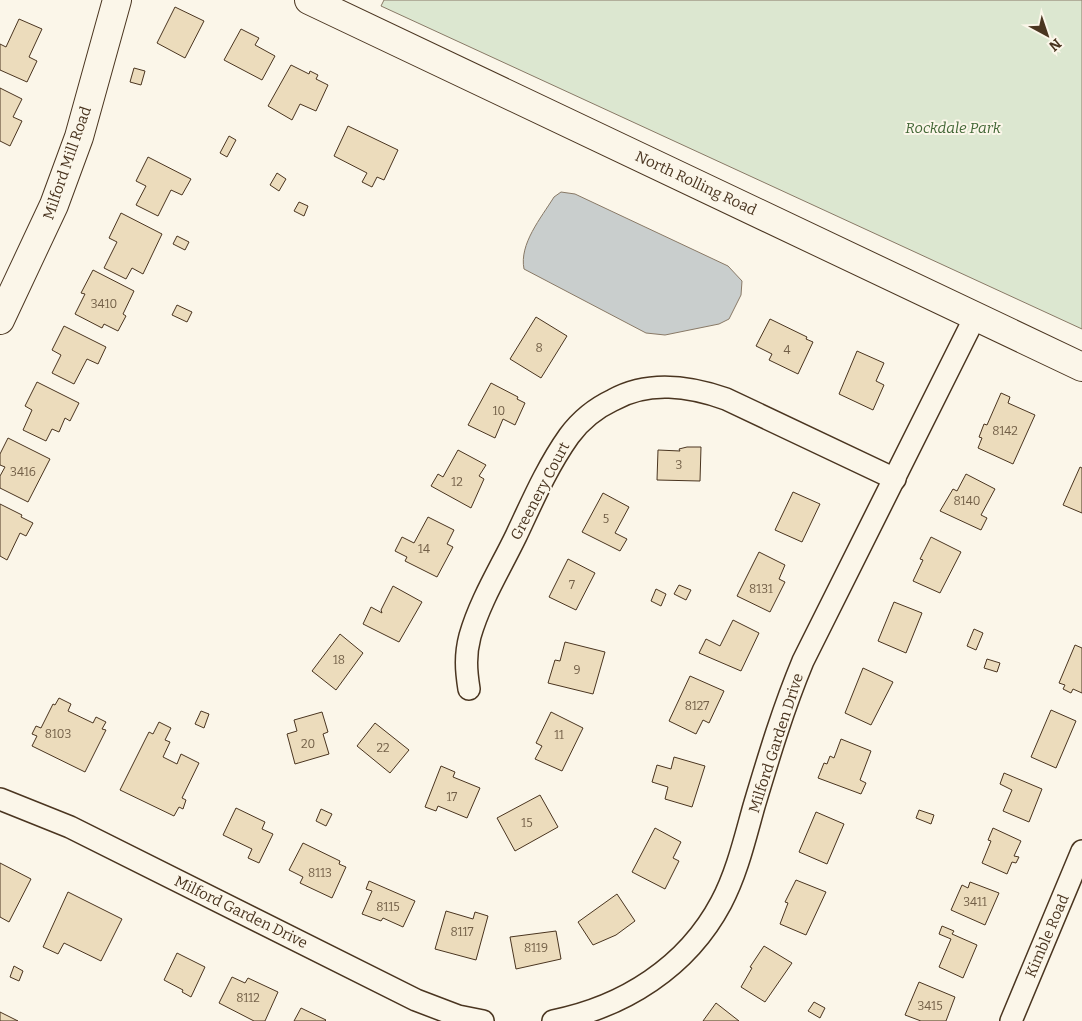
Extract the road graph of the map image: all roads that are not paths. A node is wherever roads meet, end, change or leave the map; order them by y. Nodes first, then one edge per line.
1 (117, 0) edge
2 (309, 0) edge
3 (976, 315) junction
4 (0, 320) edge
5 (1082, 367) edge
6 (895, 479) junction
7 (469, 688) dead end
8 (0, 799) edge
9 (1082, 851) edge
10 (580, 1018) edge
11 (483, 1021) edge
12 (553, 1021) edge
13 (1011, 1021) edge

1 - 4 main road, Milford Mill Road
2 - 3 main road, North Rolling Road
3 - 5 main road, North Rolling Road
3 - 6 street, Milford Garden Drive
6 - 7 street, Greenery Court
6 - 10 street, Milford Garden Drive
8 - 11 street, Milford Garden Drive
9 - 13 street, Kimble Road
10 - 12 street, Milford Garden Drive

